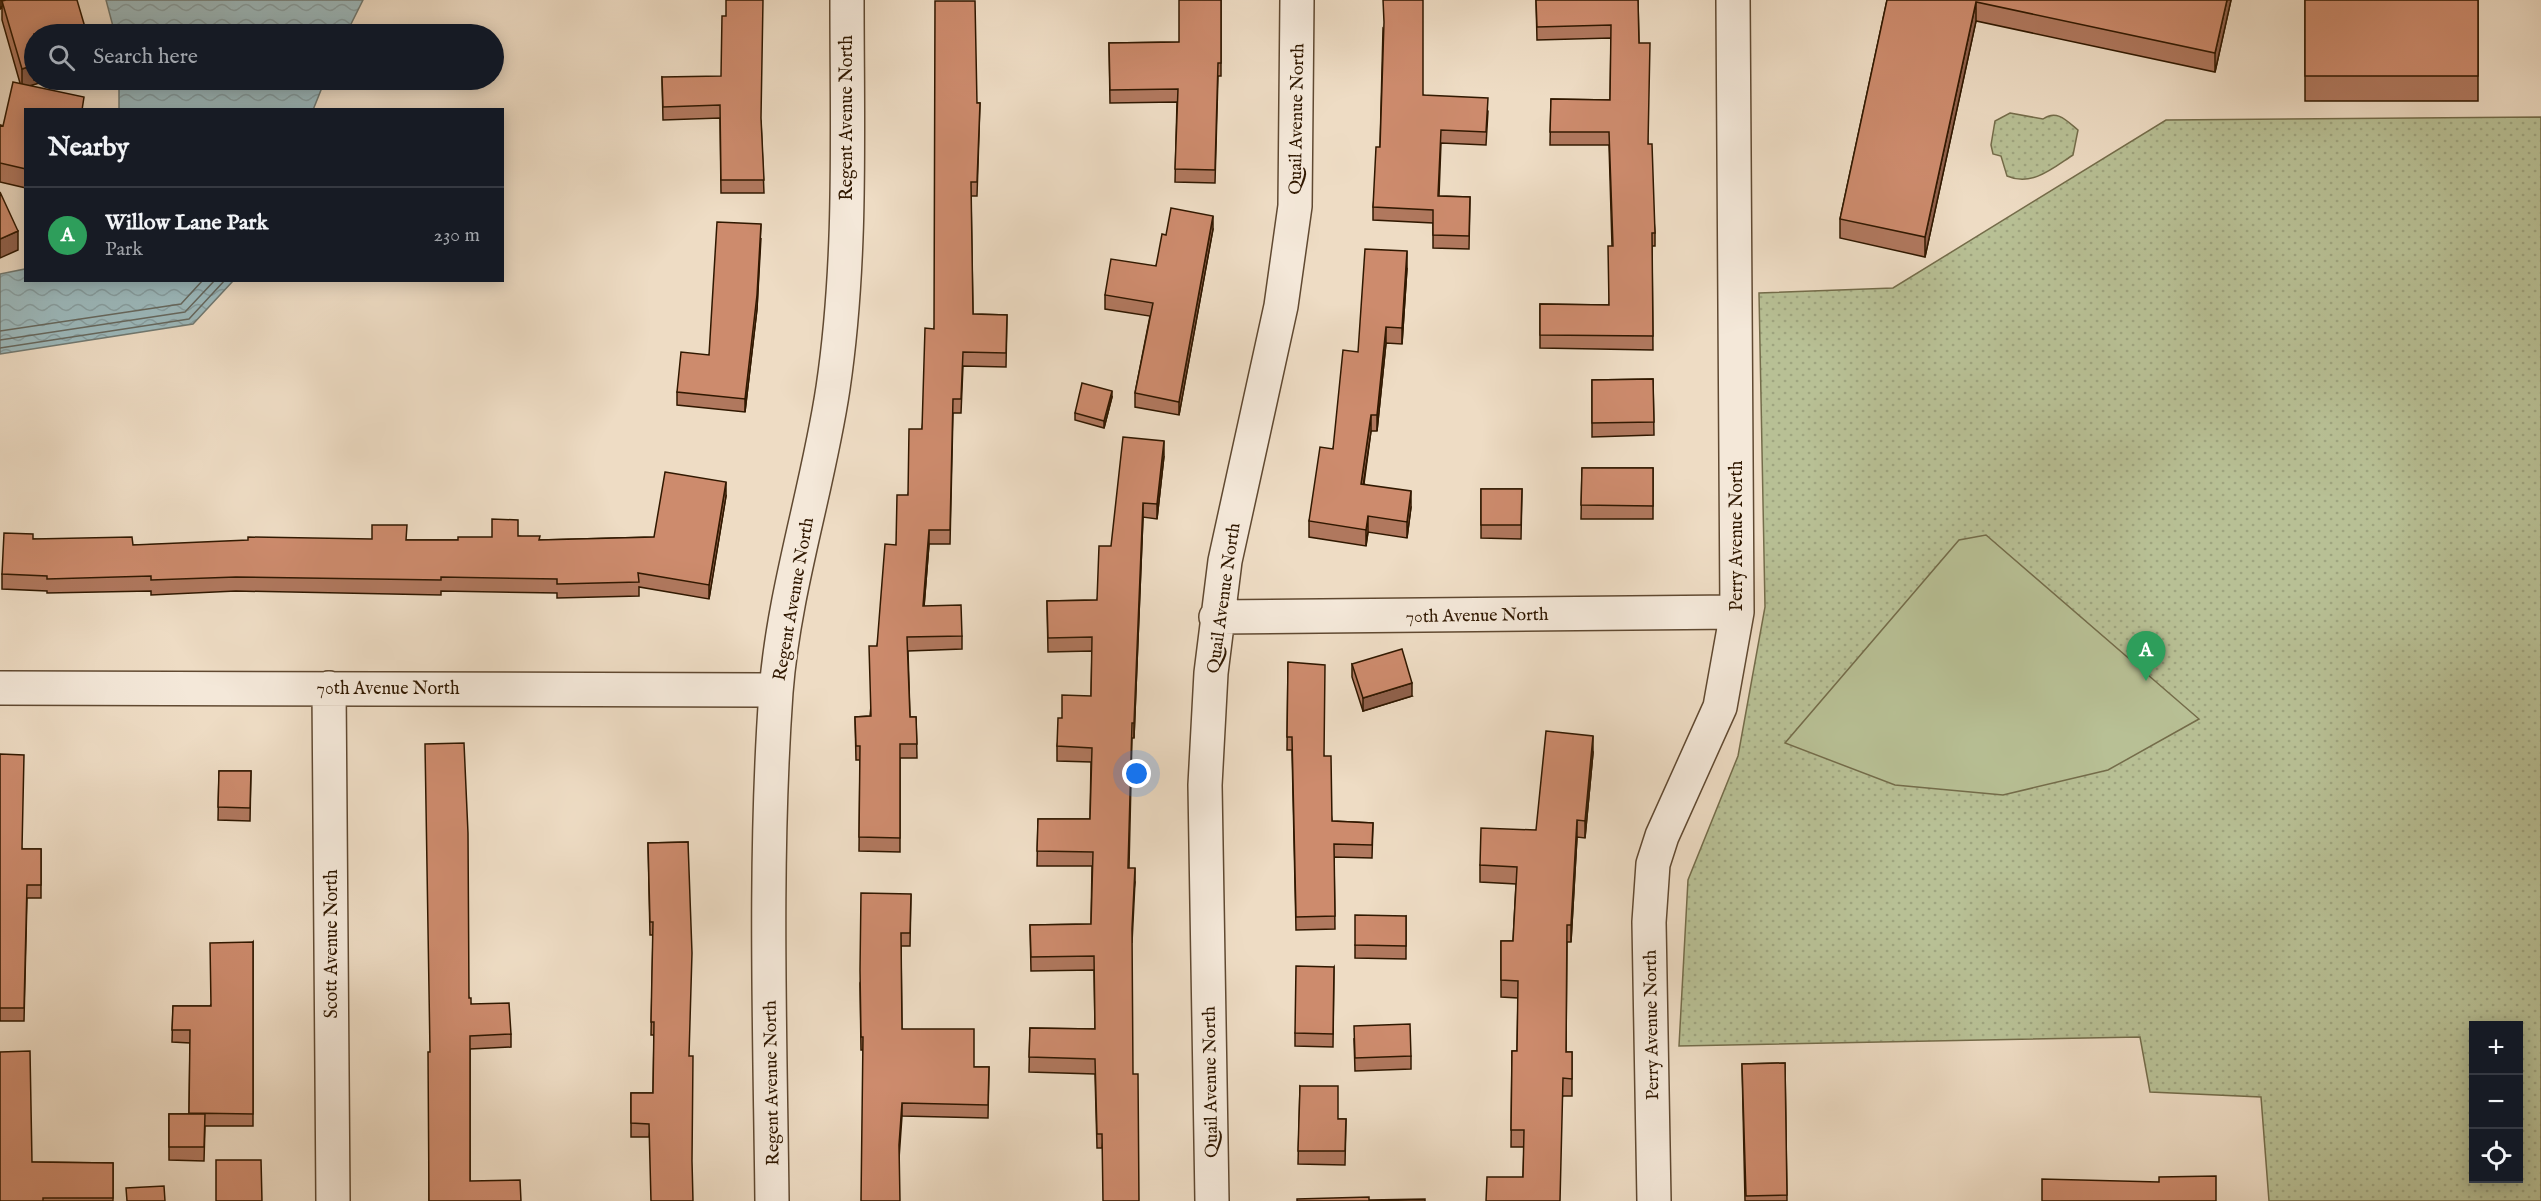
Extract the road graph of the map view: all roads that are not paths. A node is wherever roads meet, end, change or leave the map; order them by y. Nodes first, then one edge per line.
1 (846, 0) edge
2 (1297, 0) edge
3 (1733, 0) edge
4 (1737, 612) junction
5 (1216, 618) junction
6 (0, 688) edge
7 (329, 688) junction
8 (777, 690) junction
9 (333, 1201) edge
10 (772, 1201) edge
11 (1212, 1201) edge
12 (1654, 1201) edge

1 - 8 street, Regent Avenue North
2 - 5 street, Quail Avenue North
3 - 4 street, Perry Avenue North
4 - 5 street, 70th Avenue North
4 - 12 street, Perry Avenue North
5 - 11 street, Quail Avenue North
6 - 7 street, 70th Avenue North
7 - 8 street, 70th Avenue North
7 - 9 street, Scott Avenue North
8 - 10 street, Regent Avenue North

